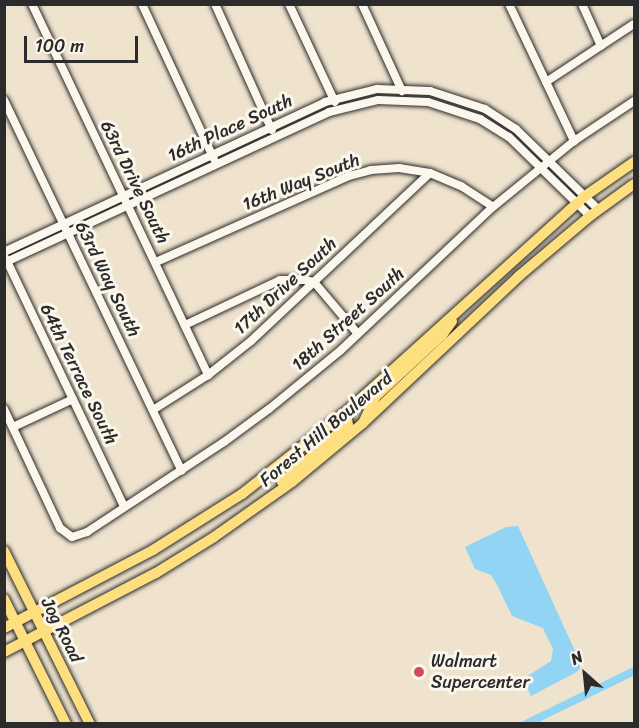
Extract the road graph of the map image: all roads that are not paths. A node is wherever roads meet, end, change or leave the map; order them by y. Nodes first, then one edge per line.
1 (32, 4) edge
2 (142, 4) edge
3 (215, 4) edge
4 (289, 4) edge
5 (362, 4) edge
6 (509, 4) edge
7 (582, 4) edge
8 (634, 24) edge
9 (601, 46) junction
10 (546, 82) junction
11 (400, 89) junction
12 (333, 99) junction
13 (405, 99) junction
14 (4, 100) edge
15 (634, 101) edge
16 (479, 107) junction
17 (338, 108) junction
18 (475, 117) junction
19 (271, 127) junction
20 (276, 136) junction
21 (574, 141) junction
22 (212, 155) junction
23 (550, 160) junction
24 (634, 162) edge
25 (216, 164) junction
26 (542, 167) junction
27 (430, 173) junction
28 (634, 184) edge
29 (123, 196) junction
30 (580, 199) junction
31 (128, 206) junction
32 (494, 207) junction
33 (594, 213) junction
34 (63, 224) junction
35 (68, 234) junction
36 (5, 258) edge
37 (156, 262) junction
38 (314, 282) junction
39 (459, 308) junction
40 (184, 325) junction
41 (358, 334) junction
42 (208, 375) junction
43 (74, 399) junction
44 (4, 409) edge
45 (153, 410) junction
46 (346, 412) junction
47 (363, 423) junction
48 (14, 428) junction
49 (182, 471) junction
50 (124, 506) junction
51 (254, 509) junction
52 (4, 550) edge
53 (4, 599) edge
54 (35, 612) junction
55 (16, 622) junction
56 (4, 628) edge
57 (45, 632) junction
58 (26, 642) junction
59 (4, 652) edge
60 (66, 723) edge
61 (90, 723) edge

1 - 29 street, 63rd Drive South
2 - 22 street
3 - 19 street
4 - 12 street
5 - 11 street
6 - 10 street
7 - 9 street
8 - 9 street
9 - 10 street
10 - 21 street
11 - 12 street, 16th Place South
11 - 13 street
11 - 16 street, 16th Place South
12 - 17 street
12 - 19 street, 16th Place South
13 - 17 street, 16th Place South
13 - 18 street, 16th Place South
14 - 34 street, 63rd Way South
15 - 21 street, 18th Street South
16 - 18 street
16 - 23 street, 16th Place South
17 - 20 street, 16th Place South
18 - 26 street, 16th Place South
19 - 20 street
19 - 22 street, 16th Place South
20 - 25 street, 16th Place South
21 - 23 street, 18th Street South
22 - 25 street
22 - 29 street, 16th Place South
23 - 26 street, 18th Street South
23 - 30 street, 16th Place South
24 - 30 main road, Forest Hill Boulevard
25 - 31 street, 16th Place South
26 - 30 street, 16th Place South
26 - 32 street, 18th Street South
27 - 32 street, 16th Way South
27 - 37 street, 16th Way South
27 - 38 street, 17th Drive South
28 - 33 main road, Forest Hill Boulevard
29 - 31 street, 63rd Drive South
29 - 34 street, 16th Place South
30 - 33 street, 16th Place South
30 - 39 main road, Forest Hill Boulevard
31 - 35 street, 16th Place South
31 - 37 street, 63rd Drive South
32 - 41 street, 18th Street South
33 - 47 main road, Forest Hill Boulevard
34 - 35 street, 63rd Way South
34 - 36 street, 16th Place South
35 - 36 street, 16th Place South
35 - 45 street, 63rd Way South
36 - 43 street, 64th Terrace South
37 - 40 street, 63rd Drive South
38 - 40 street
38 - 41 street
38 - 42 street, 17th Drive South
39 - 46 main road, Forest Hill Boulevard
39 - 47 main road
40 - 42 street, 63rd Drive South
41 - 49 street, 18th Street South
42 - 45 street, 17th Drive South
43 - 48 street
43 - 50 street, 64th Terrace South
44 - 48 street
45 - 49 street, 63rd Way South
46 - 51 main road
46 - 54 main road, Forest Hill Boulevard
47 - 51 main road, Forest Hill Boulevard
48 - 50 street, 18th Street South
49 - 50 street, 18th Street South
51 - 57 main road, Forest Hill Boulevard
52 - 54 main road, Jog Road
53 - 55 main road, Jog Road
54 - 55 main road, Forest Hill Boulevard
54 - 57 main road, Jog Road
55 - 56 main road, Forest Hill Boulevard
55 - 58 main road, Jog Road
57 - 58 main road, Forest Hill Boulevard
57 - 61 main road, Jog Road
58 - 59 main road, Forest Hill Boulevard
58 - 60 main road, Jog Road

